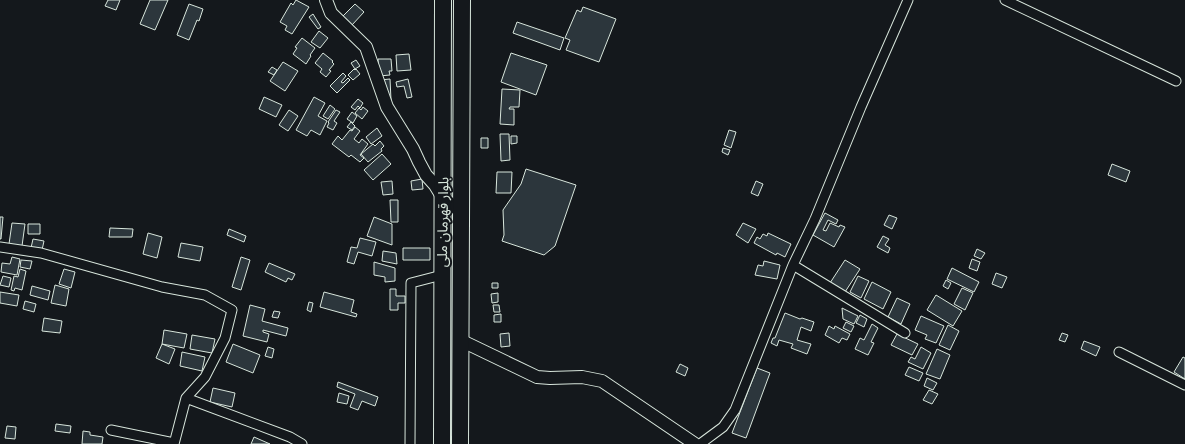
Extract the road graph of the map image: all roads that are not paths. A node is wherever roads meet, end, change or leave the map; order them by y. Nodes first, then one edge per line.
1 (326, 0) edge
2 (443, 0) edge
3 (462, 0) edge
4 (908, 0) edge
5 (1006, 0) edge
6 (1176, 81) dead end
7 (443, 198) junction
8 (461, 212) junction
9 (0, 247) edge
10 (793, 265) junction
11 (442, 275) junction
12 (906, 333) dead end
13 (460, 340) junction
14 (1119, 352) dead end
15 (1185, 385) edge
16 (186, 398) junction
17 (111, 430) dead end
18 (174, 444) edge
19 (302, 444) edge
20 (410, 444) edge
21 (442, 444) edge
22 (460, 444) edge
23 (695, 444) edge
24 (700, 444) edge

1 - 7 street
2 - 7 highway, بلوار قهرمان ملی
3 - 8 highway, بلوار قهرمان ملی
4 - 10 street
5 - 6 street
7 - 8 street
7 - 11 highway, بلوار قهرمان ملی
8 - 13 highway, بلوار قهرمان ملی
9 - 16 street
10 - 12 street
10 - 24 street
11 - 20 street
11 - 21 highway, بلوار قهرمان ملی
13 - 22 highway, بلوار قهرمان ملی
13 - 23 street
14 - 15 street
16 - 18 street
16 - 19 street
17 - 18 street

